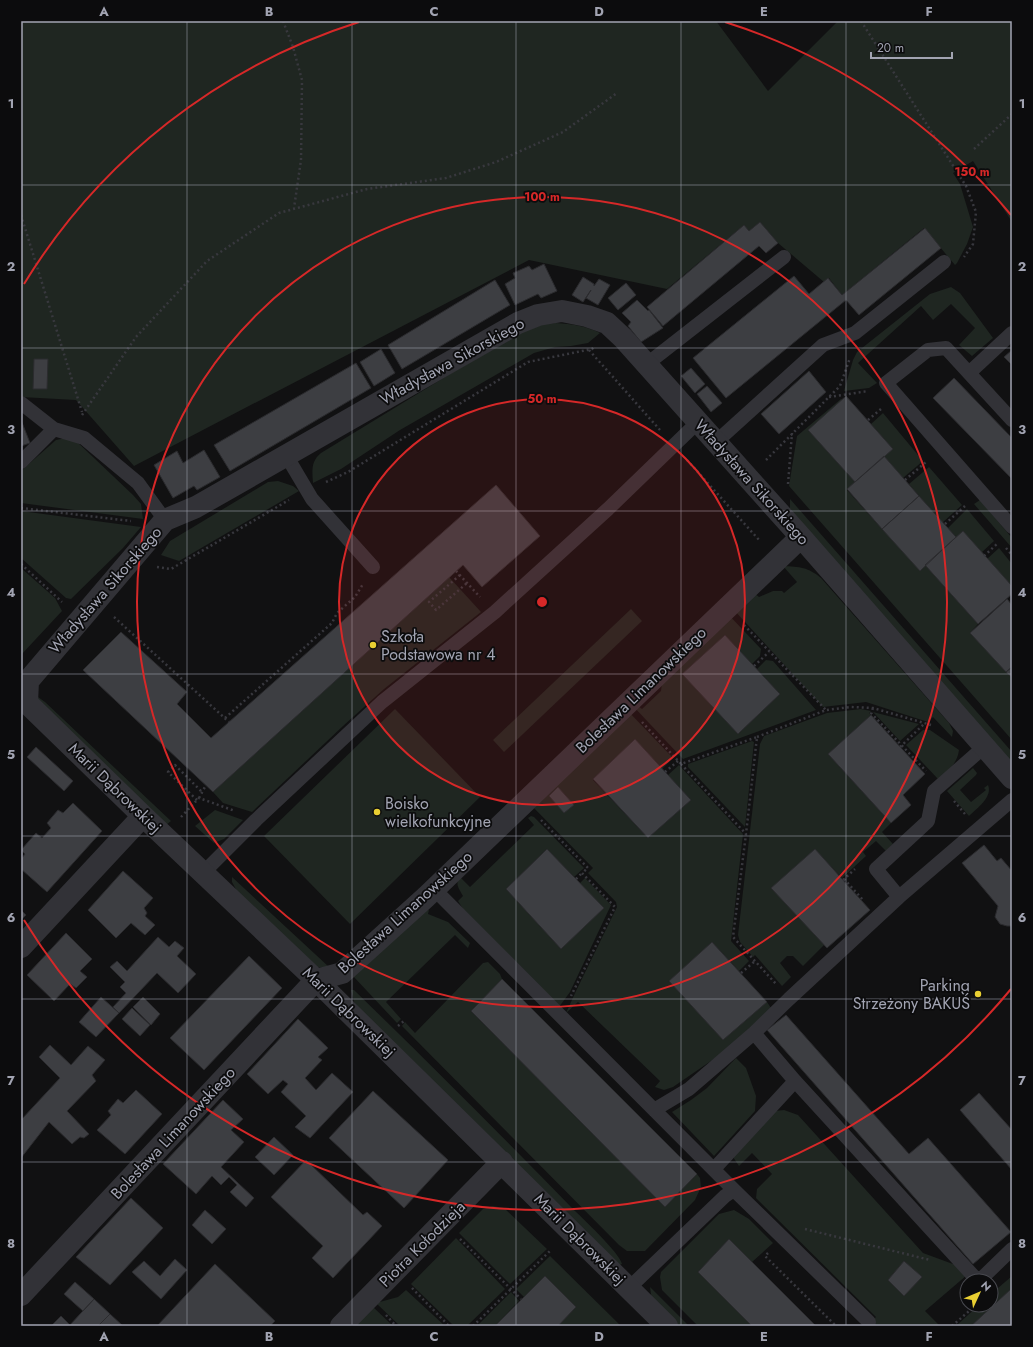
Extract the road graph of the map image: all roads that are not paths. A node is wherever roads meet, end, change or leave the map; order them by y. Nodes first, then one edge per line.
1 (784, 257) dead end
2 (944, 262) dead end
3 (1012, 333) edge
4 (647, 364) junction
5 (969, 373) junction
6 (21, 403) edge
7 (1012, 420) edge
8 (698, 422) junction
9 (54, 428) junction
10 (716, 442) junction
11 (286, 455) junction
12 (21, 462) edge
13 (162, 524) junction
14 (1012, 527) edge
15 (801, 537) junction
16 (373, 567) road end
17 (27, 703) joint
18 (984, 747) junction
19 (1012, 778) edge
20 (1012, 800) edge
21 (143, 816) junction
22 (204, 873) junction
23 (434, 889) junction
24 (899, 897) junction
25 (21, 947) edge
26 (316, 980) junction
27 (754, 1033) junction
28 (795, 1081) junction
29 (654, 1110) junction
30 (502, 1162) junction
31 (714, 1169) junction
32 (734, 1190) junction
33 (1012, 1249) edge
34 (970, 1273) edge
35 (986, 1273) edge
36 (629, 1288) junction
37 (21, 1295) edge
38 (869, 1322) dead end
39 (341, 1326) edge
40 (667, 1326) edge

1 - 4 lane
2 - 10 lane
3 - 5 lane
4 - 8 street, Władysława Sikorskiego
4 - 11 street, Władysława Sikorskiego
5 - 7 lane
5 - 14 lane
6 - 9 lane
8 - 10 street, Władysława Sikorskiego
8 - 22 lane
9 - 12 lane
9 - 13 lane
10 - 15 street, Władysława Sikorskiego
11 - 13 street, Władysława Sikorskiego
11 - 16 lane
13 - 17 street, Władysława Sikorskiego
15 - 18 street, Władysława Sikorskiego
15 - 23 street, Bolesława Limanowskiego
17 - 21 street, Marii Dąbrowskiej
18 - 19 street, Władysława Sikorskiego
18 - 24 lane
20 - 24 lane
21 - 22 street, Marii Dąbrowskiej
21 - 25 street
22 - 26 street, Marii Dąbrowskiej
23 - 26 street, Bolesława Limanowskiego
23 - 29 lane
24 - 27 lane
26 - 30 street, Marii Dąbrowskiej
26 - 37 street, Bolesława Limanowskiego
27 - 28 lane
27 - 29 lane
28 - 31 lane
28 - 34 lane
29 - 31 lane
30 - 36 street, Marii Dąbrowskiej
30 - 39 street, Piotra Kołodzieja
31 - 32 lane
32 - 36 lane
32 - 38 lane
33 - 35 lane
36 - 40 street, Marii Dąbrowskiej

